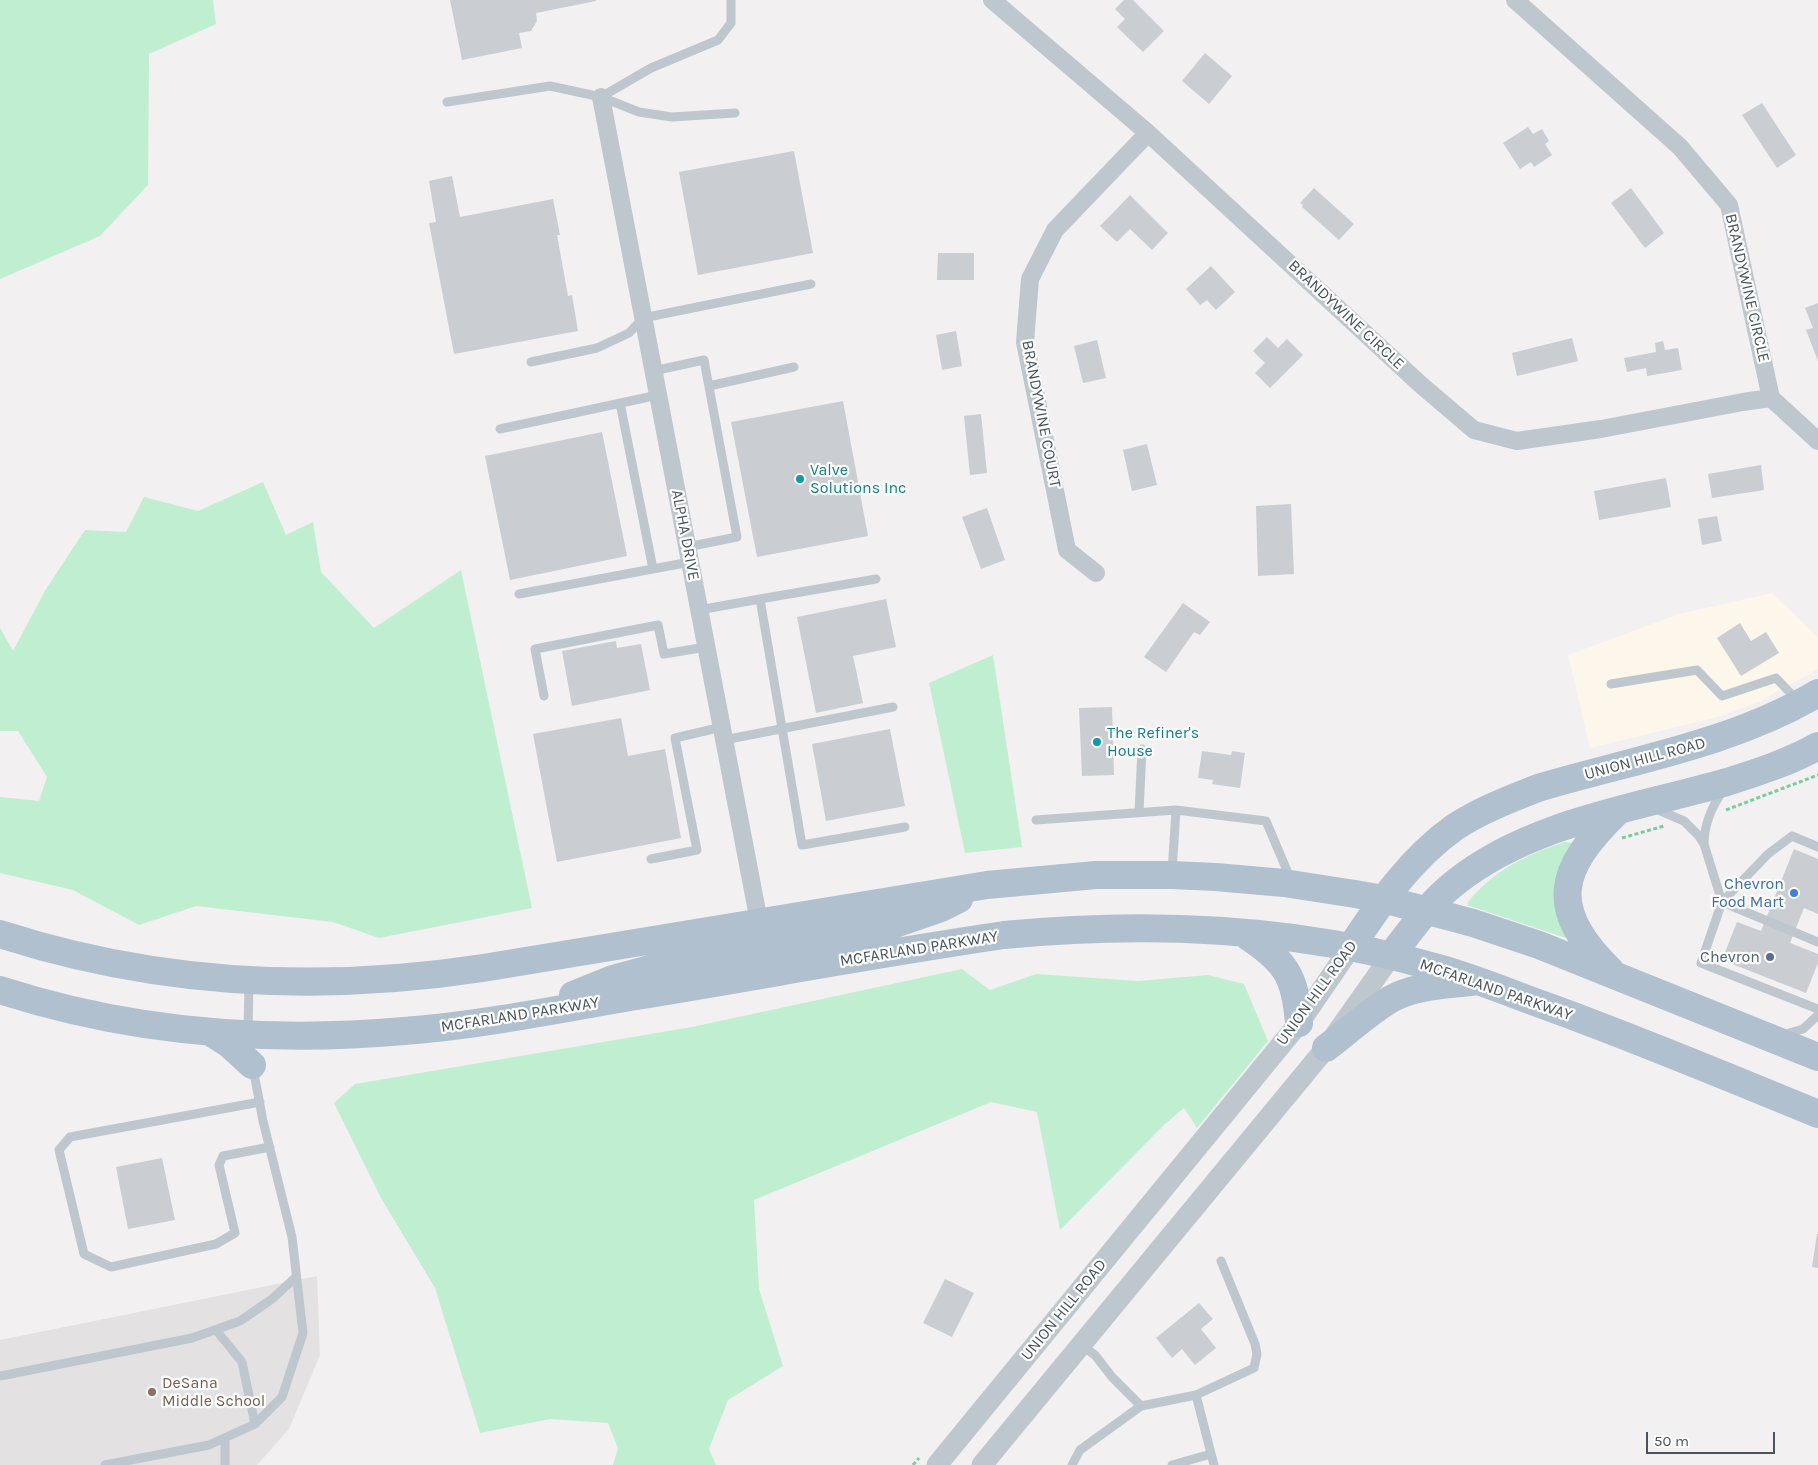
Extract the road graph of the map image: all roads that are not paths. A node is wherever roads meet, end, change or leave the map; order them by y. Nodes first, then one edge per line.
1 (731, 0) edge
2 (992, 0) edge
3 (1515, 0) edge
4 (601, 97) junction
5 (447, 102) dead end
6 (735, 113) dead end
7 (1148, 133) junction
8 (811, 284) dead end
9 (643, 318) junction
10 (531, 362) dead end
11 (794, 367) dead end
12 (653, 370) junction
13 (708, 386) junction
14 (658, 395) junction
15 (1771, 398) junction
16 (620, 403) junction
17 (500, 429) dead end
18 (1818, 441) edge
19 (688, 555) junction
20 (653, 569) junction
21 (1096, 573) dead end
22 (876, 579) dead end
23 (519, 594) dead end
24 (760, 600) junction
25 (699, 610) junction
26 (706, 647) junction
27 (1611, 684) dead end
28 (544, 696) dead end
29 (1809, 698) edge
30 (893, 707) dead end
31 (782, 728) junction
32 (723, 734) junction
33 (1818, 746) edge
34 (1142, 749) dead end
35 (1729, 781) junction
36 (1629, 808) junction
37 (1176, 810) junction
38 (1139, 812) junction
39 (1036, 820) dead end
40 (905, 827) dead end
41 (1704, 844) junction
42 (1818, 847) edge
43 (651, 859) dead end
44 (1172, 875) junction
45 (987, 884) junction
46 (1293, 885) junction
47 (1383, 900) junction
48 (1722, 902) junction
49 (1426, 910) junction
50 (759, 921) junction
51 (1242, 932) junction
52 (0, 934) edge
53 (1818, 942) edge
54 (1351, 947) junction
55 (764, 948) junction
56 (1391, 956) junction
57 (769, 974) junction
58 (1617, 976) junction
59 (249, 981) junction
60 (1482, 982) junction
61 (0, 990) edge
62 (1818, 1009) edge
63 (532, 1014) junction
64 (1818, 1015) edge
65 (1299, 1023) junction
66 (1765, 1036) junction
67 (250, 1048) junction
68 (1326, 1048) junction
69 (1818, 1057) edge
70 (260, 1102) junction
71 (1818, 1114) edge
72 (270, 1147) junction
73 (1222, 1261) dead end
74 (296, 1277) junction
75 (216, 1330) junction
76 (1081, 1345) junction
77 (0, 1376) edge
78 (1196, 1395) junction
79 (1141, 1406) junction
80 (255, 1424) junction
81 (225, 1438) junction
82 (1211, 1454) junction
83 (105, 1465) edge
84 (225, 1465) edge
85 (937, 1465) edge
86 (982, 1465) edge
87 (1072, 1465) edge
88 (1172, 1465) edge
89 (1214, 1465) edge

1 - 4 lane
2 - 7 street, BRANDYWINE CIRCLE
3 - 15 street, BRANDYWINE CIRCLE
4 - 5 lane
4 - 6 lane
4 - 9 street, ALPHA DRIVE
7 - 15 street, BRANDYWINE CIRCLE
7 - 21 street, BRANDYWINE COURT
8 - 9 lane
9 - 10 lane
9 - 12 street, ALPHA DRIVE
11 - 13 lane
12 - 13 lane
12 - 14 street, ALPHA DRIVE
13 - 19 lane
14 - 16 lane
14 - 19 street, ALPHA DRIVE
15 - 18 street
16 - 17 lane
16 - 20 lane
19 - 20 lane
19 - 25 street, ALPHA DRIVE
20 - 23 lane
22 - 24 lane
24 - 25 lane
24 - 31 lane
25 - 26 street, ALPHA DRIVE
26 - 28 lane
26 - 32 street, ALPHA DRIVE
27 - 29 lane
29 - 47 main road, UNION HILL ROAD
30 - 31 lane
31 - 32 lane
31 - 40 lane
32 - 43 lane
32 - 50 street, ALPHA DRIVE
33 - 35 main road
34 - 38 lane
35 - 36 main road
35 - 41 lane
36 - 41 lane
36 - 49 main road
36 - 58 main road
37 - 38 lane
37 - 44 lane
37 - 46 lane
38 - 39 lane
41 - 48 lane
42 - 48 lane
44 - 45 main road
44 - 46 main road
45 - 50 main road
45 - 55 main road
46 - 47 main road
47 - 49 main road
47 - 54 main road, UNION HILL ROAD
48 - 53 lane
48 - 62 lane
49 - 56 main road
49 - 58 main road
50 - 55 street, ALPHA DRIVE
50 - 59 main road
51 - 54 main road, MCFARLAND PARKWAY
51 - 57 main road, MCFARLAND PARKWAY
51 - 65 main road
52 - 59 main road
54 - 56 main road, MCFARLAND PARKWAY
54 - 65 street, UNION HILL ROAD
55 - 57 street, ALPHA DRIVE
55 - 63 main road
56 - 60 main road, MCFARLAND PARKWAY
56 - 68 street
57 - 63 main road, MCFARLAND PARKWAY
58 - 66 main road
59 - 67 lane
60 - 68 main road
60 - 71 main road, MCFARLAND PARKWAY
61 - 67 main road
63 - 67 main road, MCFARLAND PARKWAY
64 - 66 lane
65 - 85 street, UNION HILL ROAD
66 - 69 main road
67 - 70 lane
68 - 76 street
70 - 72 lane
70 - 72 lane
72 - 74 lane
73 - 78 lane
74 - 75 lane
74 - 80 lane
75 - 77 lane
75 - 80 lane
76 - 79 lane
76 - 86 street
78 - 79 lane
78 - 82 lane
79 - 87 lane
80 - 81 lane
81 - 83 lane
81 - 84 lane
82 - 88 lane
82 - 89 lane

